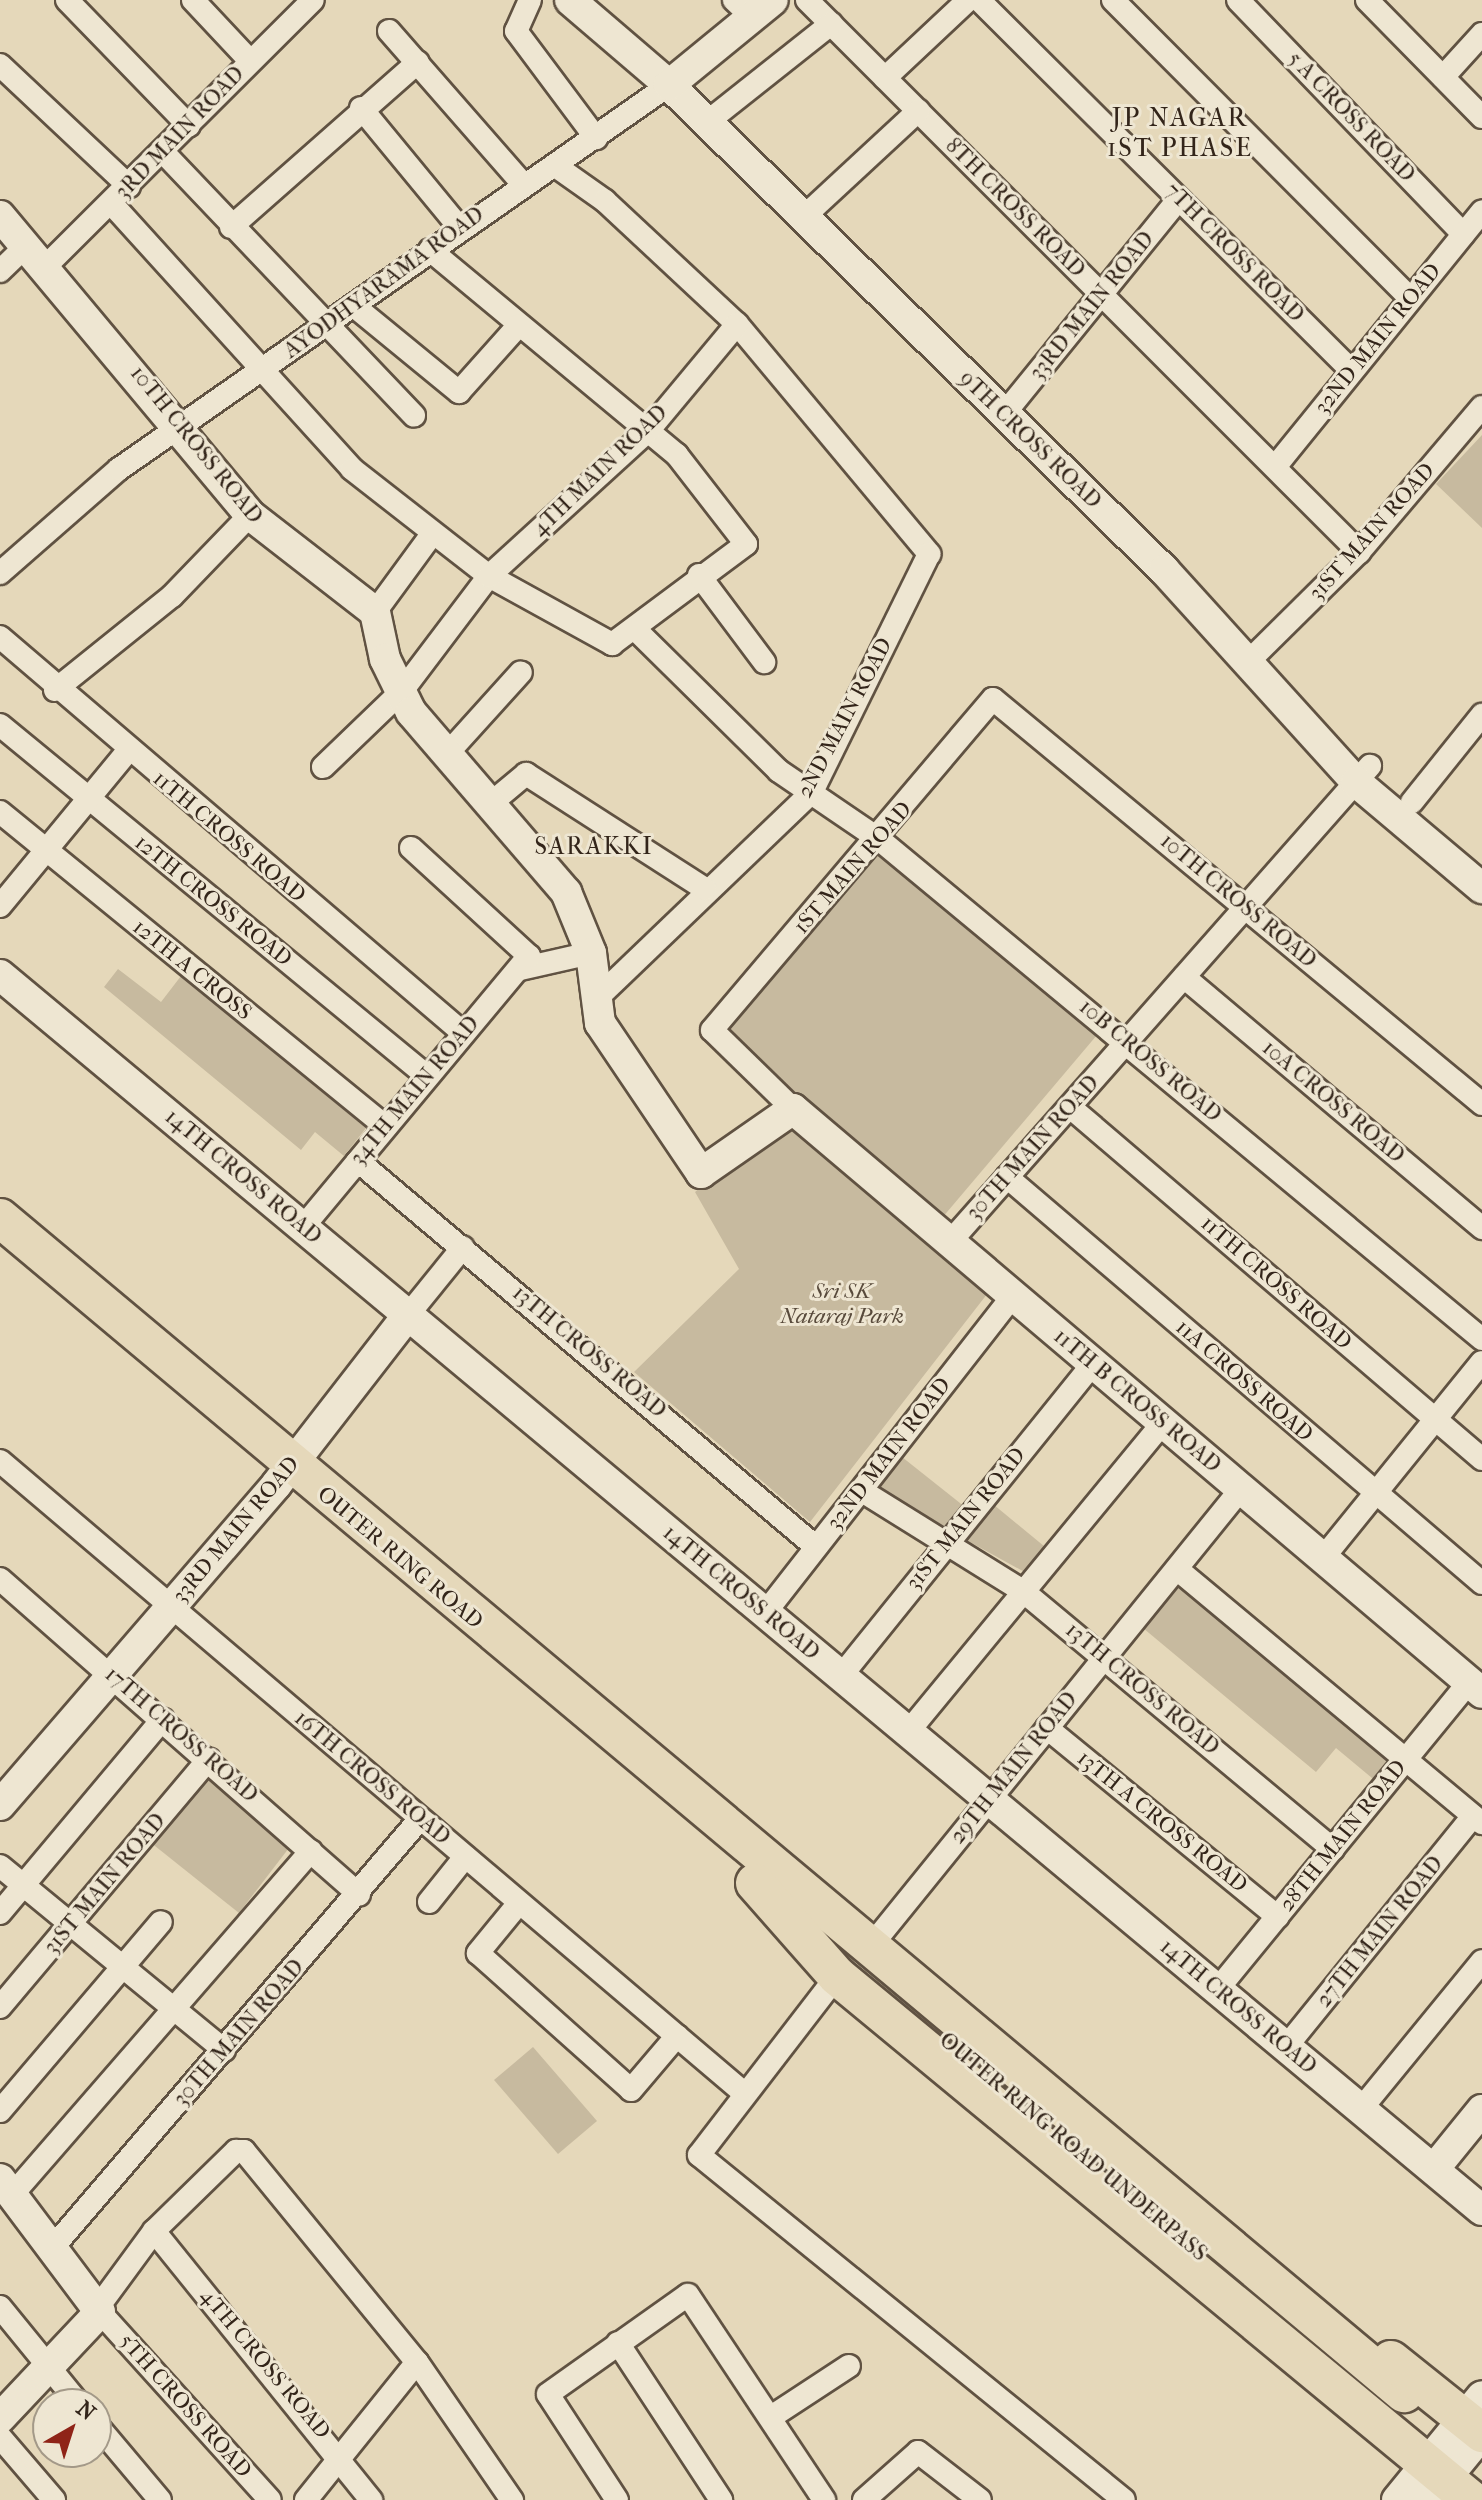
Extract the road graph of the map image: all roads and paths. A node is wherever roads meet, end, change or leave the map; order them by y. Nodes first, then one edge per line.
1 (67, 0) edge
2 (193, 0) edge
3 (313, 0) edge
4 (530, 0) edge
5 (570, 0) edge
6 (590, 0) edge
7 (807, 0) edge
8 (968, 0) edge
9 (979, 0) edge
10 (1113, 0) edge
11 (1238, 0) edge
12 (1367, 0) edge
13 (752, 5) edge
14 (831, 24) junction
15 (389, 31) dead end
16 (1482, 34) edge
17 (250, 61) junction
18 (418, 62) junction
19 (0, 65) edge
20 (1443, 77) junction
21 (885, 78) junction
22 (674, 82) junction
23 (361, 108) junction
24 (918, 111) junction
25 (716, 115) junction
26 (1482, 117) edge
27 (189, 126) junction
28 (596, 138) junction
29 (163, 152) junction
30 (557, 167) junction
31 (523, 184) junction
32 (129, 186) junction
33 (1179, 199) junction
34 (111, 203) junction
35 (1482, 211) edge
36 (809, 212) junction
37 (0, 216) edge
38 (231, 227) junction
39 (460, 228) junction
40 (1463, 234) junction
41 (430, 250) junction
42 (37, 255) junction
43 (0, 271) edge
44 (1102, 294) junction
45 (1410, 298) junction
46 (354, 306) junction
47 (737, 324) junction
48 (324, 326) junction
49 (518, 326) junction
50 (1352, 371) junction
51 (259, 373) junction
52 (1482, 407) edge
53 (1008, 408) junction
54 (414, 416) dead end
55 (181, 425) junction
56 (648, 431) junction
57 (1275, 467) junction
58 (250, 515) junction
59 (432, 534) junction
60 (1359, 552) junction
61 (0, 573) edge
62 (699, 575) junction
63 (489, 576) junction
64 (375, 612) junction
65 (637, 631) junction
66 (0, 637) edge
67 (1257, 653) junction
68 (764, 662) dead end
69 (521, 672) dead end
70 (55, 690) junction
71 (402, 691) junction
72 (993, 699) joint
73 (1482, 715) edge
74 (0, 725) edge
75 (127, 752) junction
76 (447, 754) junction
77 (323, 767) dead end
78 (1363, 774) junction
79 (812, 792) junction
80 (91, 801) junction
81 (1412, 802) junction
82 (490, 804) junction
83 (0, 812) edge
84 (880, 840) junction
85 (411, 848) dead end
86 (46, 852) junction
87 (1482, 862) edge
88 (1482, 888) edge
89 (705, 889) junction
90 (1, 904) edge
91 (1246, 906) junction
92 (591, 953) junction
93 (524, 962) junction
94 (0, 975) edge
95 (1184, 977) junction
96 (598, 997) junction
97 (462, 1032) junction
98 (1127, 1041) junction
99 (427, 1076) junction
100 (1482, 1104) edge
101 (1070, 1107) junction
102 (793, 1109) junction
103 (386, 1127) junction
104 (358, 1161) junction
105 (1007, 1177) junction
106 (0, 1218) edge
107 (303, 1227) junction
108 (1482, 1228) edge
109 (950, 1242) junction
110 (463, 1247) junction
111 (0, 1250) edge
112 (1013, 1296) junction
113 (408, 1315) junction
114 (1482, 1339) edge
115 (1482, 1362) edge
116 (1093, 1364) junction
117 (1435, 1420) junction
118 (1163, 1423) junction
119 (1482, 1459) edge
120 (0, 1461) edge
121 (283, 1476) junction
122 (1241, 1489) junction
123 (862, 1491) junction
124 (1376, 1494) junction
125 (946, 1541) junction
126 (816, 1547) junction
127 (1323, 1558) junction
128 (1177, 1569) junction
129 (0, 1579) edge
130 (1482, 1583) edge
131 (1024, 1592) junction
132 (172, 1607) junction
133 (765, 1613) junction
134 (1105, 1657) junction
135 (113, 1676) junction
136 (841, 1676) junction
137 (1476, 1688) edge
138 (163, 1719) junction
139 (1047, 1728) junction
140 (908, 1732) junction
141 (209, 1759) junction
142 (1406, 1760) junction
143 (4, 1789) edge
144 (989, 1799) junction
145 (420, 1819) junction
146 (1478, 1820) edge
147 (1333, 1849) junction
148 (311, 1851) junction
149 (465, 1857) junction
150 (0, 1866) edge
151 (755, 1883) junction
152 (23, 1885) junction
153 (804, 1893) junction
154 (359, 1894) junction
155 (429, 1902) dead end
156 (519, 1903) junction
157 (0, 1913) edge
158 (1278, 1917) junction
159 (161, 1922) dead end
160 (70, 1925) junction
161 (879, 1936) junction
162 (1482, 1961) edge
163 (123, 1966) junction
164 (837, 1976) junction
165 (1217, 1990) junction
166 (0, 2007) edge
167 (175, 2008) junction
168 (677, 2036) junction
169 (1286, 2047) junction
170 (224, 2050) junction
171 (744, 2093) junction
172 (1361, 2109) junction
173 (1482, 2110) edge
174 (0, 2111) edge
175 (1434, 2169) junction
176 (6, 2188) edge
177 (1482, 2210) edge
178 (154, 2231) junction
179 (55, 2245) junction
180 (0, 2307) edge
181 (100, 2309) junction
182 (618, 2343) junction
183 (417, 2362) junction
184 (849, 2366) dead end
185 (49, 2368) junction
186 (66, 2388) edge
187 (771, 2417) junction
188 (0, 2418) edge
189 (1477, 2420) edge
190 (0, 2437) edge
191 (112, 2443) edge
192 (343, 2459) junction
193 (1443, 2485) edge
194 (54, 2500) edge
195 (160, 2500) edge
196 (270, 2500) edge
197 (306, 2500) edge
198 (371, 2500) edge
199 (512, 2500) edge
200 (617, 2500) edge
201 (721, 2500) edge
202 (824, 2500) edge
203 (864, 2500) edge
204 (980, 2500) edge
205 (1124, 2500) edge
206 (1397, 2500) edge

1 - 27 street
2 - 17 street
3 - 17 street, 3RD MAIN ROAD
4 - 28 street
5 - 22 street, 9TH CROSS ROAD
6 - 22 street, 9TH CROSS ROAD
7 - 14 street, 8TH CROSS ROAD
8 - 21 street
9 - 33 street, 7TH CROSS ROAD
10 - 45 street
11 - 40 street, 5 A CROSS ROAD
12 - 20 street
13 - 22 street, AYODHYARAMA ROAD
14 - 21 street, 8TH CROSS ROAD
14 - 25 street
15 - 18 street
16 - 20 street
17 - 27 street, 3RD MAIN ROAD
18 - 23 street
18 - 31 street
19 - 32 street
20 - 26 street
21 - 24 street, 8TH CROSS ROAD
22 - 25 street, 9TH CROSS ROAD
22 - 28 street, AYODHYARAMA ROAD
22 - 53 street, 9TH CROSS ROAD
23 - 38 street
23 - 39 street
24 - 36 street
24 - 44 street, 8TH CROSS ROAD
25 - 36 street, 9TH CROSS ROAD
27 - 29 street, 3RD MAIN ROAD
28 - 30 street, AYODHYARAMA ROAD
29 - 32 street, 3RD MAIN ROAD
29 - 38 street
30 - 31 street, AYODHYARAMA ROAD
30 - 47 street
31 - 39 street, AYODHYARAMA ROAD
32 - 34 street, 3RD MAIN ROAD
33 - 44 street, 33RD MAIN ROAD
33 - 50 street, 7TH CROSS ROAD
34 - 42 street, 3RD MAIN ROAD
34 - 51 street
35 - 40 street, 32ND MAIN ROAD
36 - 53 street, 9TH CROSS ROAD
37 - 42 street, 10TH CROSS ROAD
38 - 48 street
39 - 41 street, AYODHYARAMA ROAD
40 - 45 street, 32ND MAIN ROAD
41 - 46 street, AYODHYARAMA ROAD
41 - 49 street
42 - 43 street, 3RD MAIN ROAD
42 - 55 street, 10TH CROSS ROAD
44 - 53 street, 33RD MAIN ROAD
44 - 57 street, 8TH CROSS ROAD
45 - 50 street, 32ND MAIN ROAD
46 - 48 street, AYODHYARAMA ROAD
46 - 49 street
47 - 56 street, 4TH MAIN ROAD
47 - 79 street, 2ND MAIN ROAD
48 - 51 street, AYODHYARAMA ROAD
48 - 54 street
49 - 56 street
50 - 57 street, 32ND MAIN ROAD
51 - 55 street, AYODHYARAMA ROAD
51 - 59 street
52 - 60 street, 31ST MAIN ROAD
53 - 67 street, 9TH CROSS ROAD
53 - 78 street, 9TH CROSS ROAD
55 - 58 street, 10TH CROSS ROAD
55 - 61 street, AYODHYARAMA ROAD
56 - 62 street
56 - 63 street, 4TH MAIN ROAD
57 - 60 street, 8TH CROSS ROAD
58 - 64 street, 10TH CROSS ROAD
58 - 70 street
59 - 63 street
59 - 64 street
60 - 67 street, 31ST MAIN ROAD
62 - 65 street
62 - 68 street
63 - 65 street
63 - 71 street, 4TH MAIN ROAD
64 - 71 street
65 - 79 street, 10B CROSS ROAD
66 - 70 street, 11TH CROSS ROAD
67 - 78 street, 9TH CROSS ROAD
69 - 76 street
70 - 75 street, 11TH CROSS ROAD
71 - 76 street
71 - 77 street, 4TH MAIN ROAD
72 - 84 street, 1ST MAIN ROAD
72 - 91 street, 10TH CROSS ROAD
73 - 81 street
74 - 80 street, 12TH CROSS ROAD
75 - 80 street
75 - 97 street, 11TH CROSS ROAD
76 - 82 street
78 - 81 street, 9TH CROSS ROAD
78 - 88 street, 9TH CROSS ROAD
78 - 91 street, 30TH MAIN ROAD
79 - 84 street, 10B CROSS ROAD
79 - 89 street, 2ND MAIN ROAD
80 - 86 street
80 - 99 street, 12TH CROSS ROAD
81 - 87 street, 9TH CROSS ROAD
82 - 89 street
82 - 92 street
83 - 86 street, 12TH A CROSS
84 - 98 street, 10B CROSS ROAD
84 - 102 street, 1ST MAIN ROAD
85 - 93 street
86 - 90 street
86 - 103 street, 12TH A CROSS
89 - 96 street, 2ND MAIN ROAD
91 - 95 street, 30TH MAIN ROAD
91 - 100 street, 10TH CROSS ROAD
92 - 93 street
92 - 96 street
93 - 97 street, 34TH MAIN ROAD
94 - 107 street, 14TH CROSS ROAD
95 - 98 street, 30TH MAIN ROAD
95 - 108 street, 10A CROSS ROAD
96 - 102 street
97 - 99 street, 34TH MAIN ROAD
98 - 101 street, 30TH MAIN ROAD
98 - 114 street, 10B CROSS ROAD
99 - 103 street, 34TH MAIN ROAD
101 - 105 street, 30TH MAIN ROAD
101 - 117 street, 11TH CROSS ROAD
102 - 109 street, 11TH B CROSS ROAD
103 - 104 street, 34TH MAIN ROAD
104 - 107 street, 34TH MAIN ROAD
104 - 110 street, 13TH CROSS ROAD
105 - 109 street, 30TH MAIN ROAD
105 - 124 street, 11A CROSS ROAD
106 - 121 highway, OUTER RING ROAD
107 - 113 street, 14TH CROSS ROAD
109 - 112 street, 11TH B CROSS ROAD
110 - 113 street, 33RD MAIN ROAD
110 - 126 street, 13TH CROSS ROAD
111 - 121 highway, OUTER RING ROAD
112 - 116 street, 11TH B CROSS ROAD
112 - 123 street, 32ND MAIN ROAD
113 - 121 street, 33RD MAIN ROAD
113 - 133 street, 14TH CROSS ROAD
115 - 117 street
116 - 118 street, 11TH B CROSS ROAD
116 - 125 street, 31ST MAIN ROAD
117 - 119 street, 11TH CROSS ROAD
117 - 124 street
118 - 122 street, 11TH B CROSS ROAD
118 - 131 street
120 - 132 street, 16TH CROSS ROAD
121 - 132 street, 33RD MAIN ROAD
121 - 151 highway, OUTER RING ROAD
121 - 153 highway, OUTER RING ROAD
122 - 127 street, 11TH B CROSS ROAD
122 - 128 street, 29TH MAIN ROAD
123 - 125 street, 13TH CROSS ROAD
123 - 126 street, 32ND MAIN ROAD
124 - 127 street
124 - 130 street, 11A CROSS ROAD
125 - 131 street, 13TH CROSS ROAD
125 - 136 street, 31ST MAIN ROAD
126 - 133 street, 32ND MAIN ROAD
127 - 137 street, 11TH B CROSS ROAD
128 - 134 street, 29TH MAIN ROAD
128 - 142 street
129 - 135 street, 17TH CROSS ROAD
131 - 134 street, 13TH CROSS ROAD
131 - 140 street
132 - 135 street, 33RD MAIN ROAD
132 - 145 street, 16TH CROSS ROAD
133 - 136 street, 14TH CROSS ROAD
134 - 139 street, 29TH MAIN ROAD
134 - 147 street, 13TH CROSS ROAD
135 - 138 street, 17TH CROSS ROAD
135 - 143 street, 33RD MAIN ROAD
136 - 140 street, 14TH CROSS ROAD
137 - 142 street, 28TH MAIN ROAD
138 - 141 street, 17TH CROSS ROAD
138 - 152 street
139 - 144 street, 29TH MAIN ROAD
139 - 158 street, 13TH A CROSS ROAD
140 - 144 street, 14TH CROSS ROAD
141 - 148 street, 17TH CROSS ROAD
141 - 160 street, 31ST MAIN ROAD
142 - 146 street
142 - 147 street, 28TH MAIN ROAD
144 - 161 street, 29TH MAIN ROAD
144 - 165 street, 14TH CROSS ROAD
145 - 149 street, 16TH CROSS ROAD
145 - 154 street, 30TH MAIN ROAD
146 - 169 street, 27TH MAIN ROAD
147 - 158 street, 28TH MAIN ROAD
148 - 154 street, 17TH CROSS ROAD
148 - 167 street
149 - 155 street
149 - 156 street, 16TH CROSS ROAD
150 - 152 street
151 - 153 highway, OUTER RING ROAD UNDERPASS
151 - 164 highway
152 - 157 street
152 - 160 street
153 - 161 highway
154 - 170 street, 30TH MAIN ROAD
156 - 168 street, 16TH CROSS ROAD
156 - 168 street
158 - 165 street, 28TH MAIN ROAD
159 - 163 street
160 - 163 street
160 - 166 street, 31ST MAIN ROAD
161 - 189 highway
162 - 172 street
163 - 167 street
163 - 174 street
164 - 171 street
164 - 193 highway
165 - 169 street, 14TH CROSS ROAD
167 - 170 street
167 - 176 street
168 - 171 street, 16TH CROSS ROAD
169 - 172 street, 14TH CROSS ROAD
170 - 179 street, 30TH MAIN ROAD
171 - 205 street
172 - 175 street, 14TH CROSS ROAD
173 - 175 street
175 - 177 street, 14TH CROSS ROAD
176 - 179 street
178 - 181 street
178 - 183 street
178 - 192 street, 4TH CROSS ROAD
179 - 181 street
180 - 185 street
181 - 185 street
181 - 196 street, 5TH CROSS ROAD
182 - 187 street
182 - 200 street
182 - 201 street
183 - 192 street
183 - 199 street
184 - 187 street
185 - 186 street
185 - 188 street
187 - 202 street
189 - 193 street
190 - 194 street
191 - 195 street
192 - 197 street
192 - 198 street, 4TH CROSS ROAD
193 - 206 street
203 - 204 street

